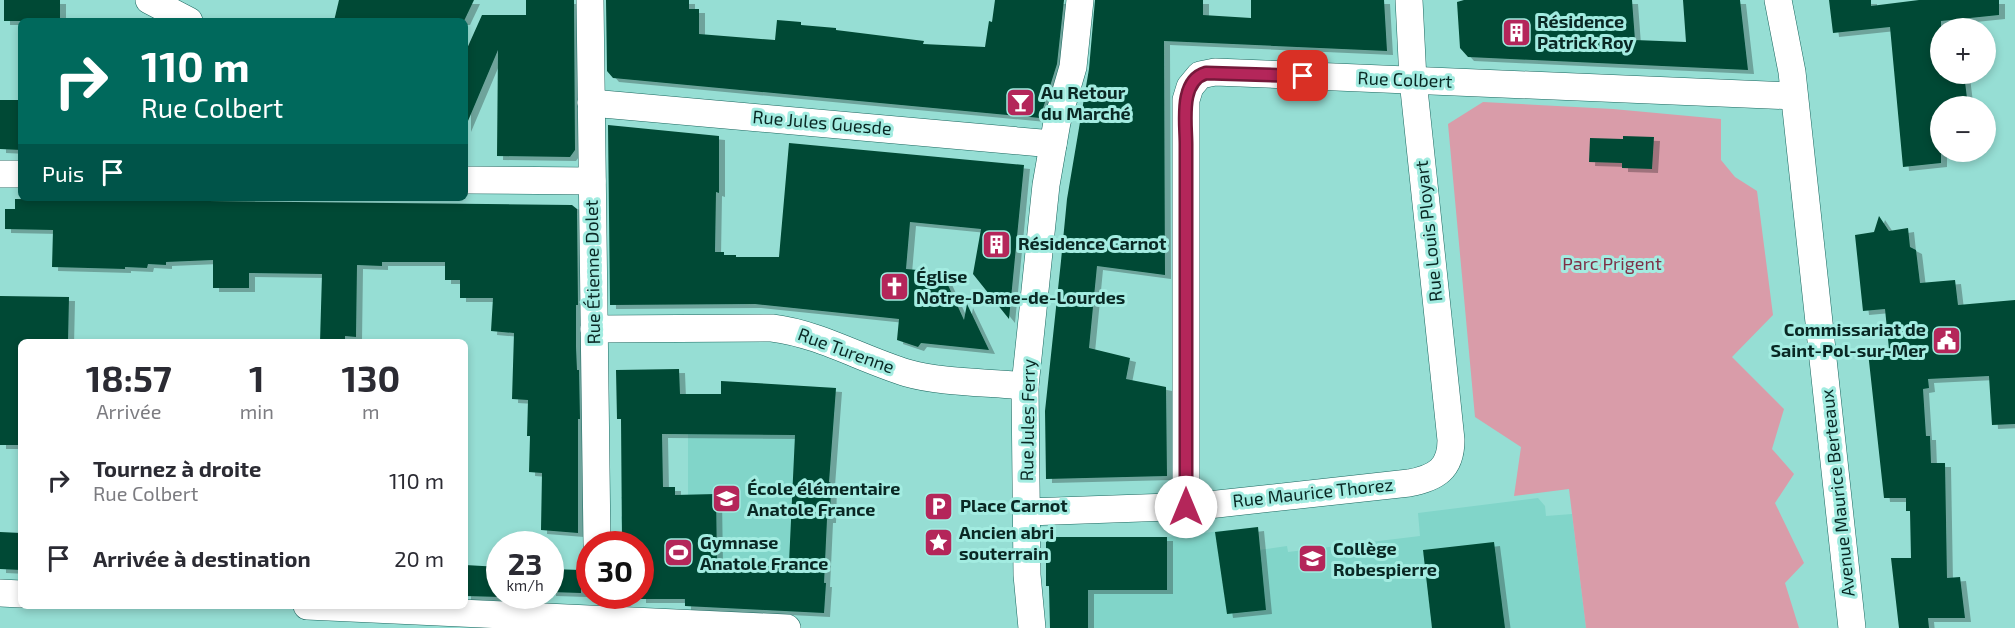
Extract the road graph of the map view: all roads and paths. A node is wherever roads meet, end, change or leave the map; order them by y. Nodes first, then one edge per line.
1 (149, 0) edge
2 (590, 0) edge
3 (1080, 0) edge
4 (1409, 0) edge
5 (1778, 0) edge
6 (1795, 0) edge
7 (183, 18) edge
8 (1413, 80) junction
9 (1793, 84) junction
10 (591, 103) junction
11 (1053, 144) junction
12 (0, 174) edge
13 (18, 174) edge
14 (468, 180) edge
15 (592, 181) junction
16 (594, 329) junction
17 (1025, 386) junction
18 (1448, 461) joint
19 (1186, 507) junction
20 (1027, 512) junction
21 (597, 531) edge
22 (0, 593) edge
23 (18, 594) edge
24 (416, 609) edge
25 (599, 614) edge
26 (787, 628) edge
27 (1032, 628) edge
28 (1852, 628) edge

1 - 7 street
2 - 10 street, Rue Étienne Dolet
3 - 11 street, Rue Jules Ferry
4 - 8 street, Rue Louis Ployart
5 - 9 street, Avenue Maurice Berteaux
6 - 9 street, Avenue Maurice Berteaux
8 - 9 street, Rue Colbert
8 - 18 street, Rue Louis Ployart
8 - 19 street, Rue Colbert
9 - 28 street, Avenue Maurice Berteaux
10 - 11 street, Rue Jules Guesde
10 - 15 street, Rue Étienne Dolet
11 - 17 street, Rue Jules Ferry
12 - 13 street
14 - 15 street
15 - 16 street, Rue Étienne Dolet
16 - 17 street, Rue Turenne
16 - 21 street, Rue Étienne Dolet
17 - 20 street, Rue Jules Ferry
18 - 19 street, Rue Maurice Thorez
19 - 20 street, Rue Maurice Thorez
20 - 27 street, Rue Jules Ferry
22 - 23 street
24 - 25 street
25 - 26 street

